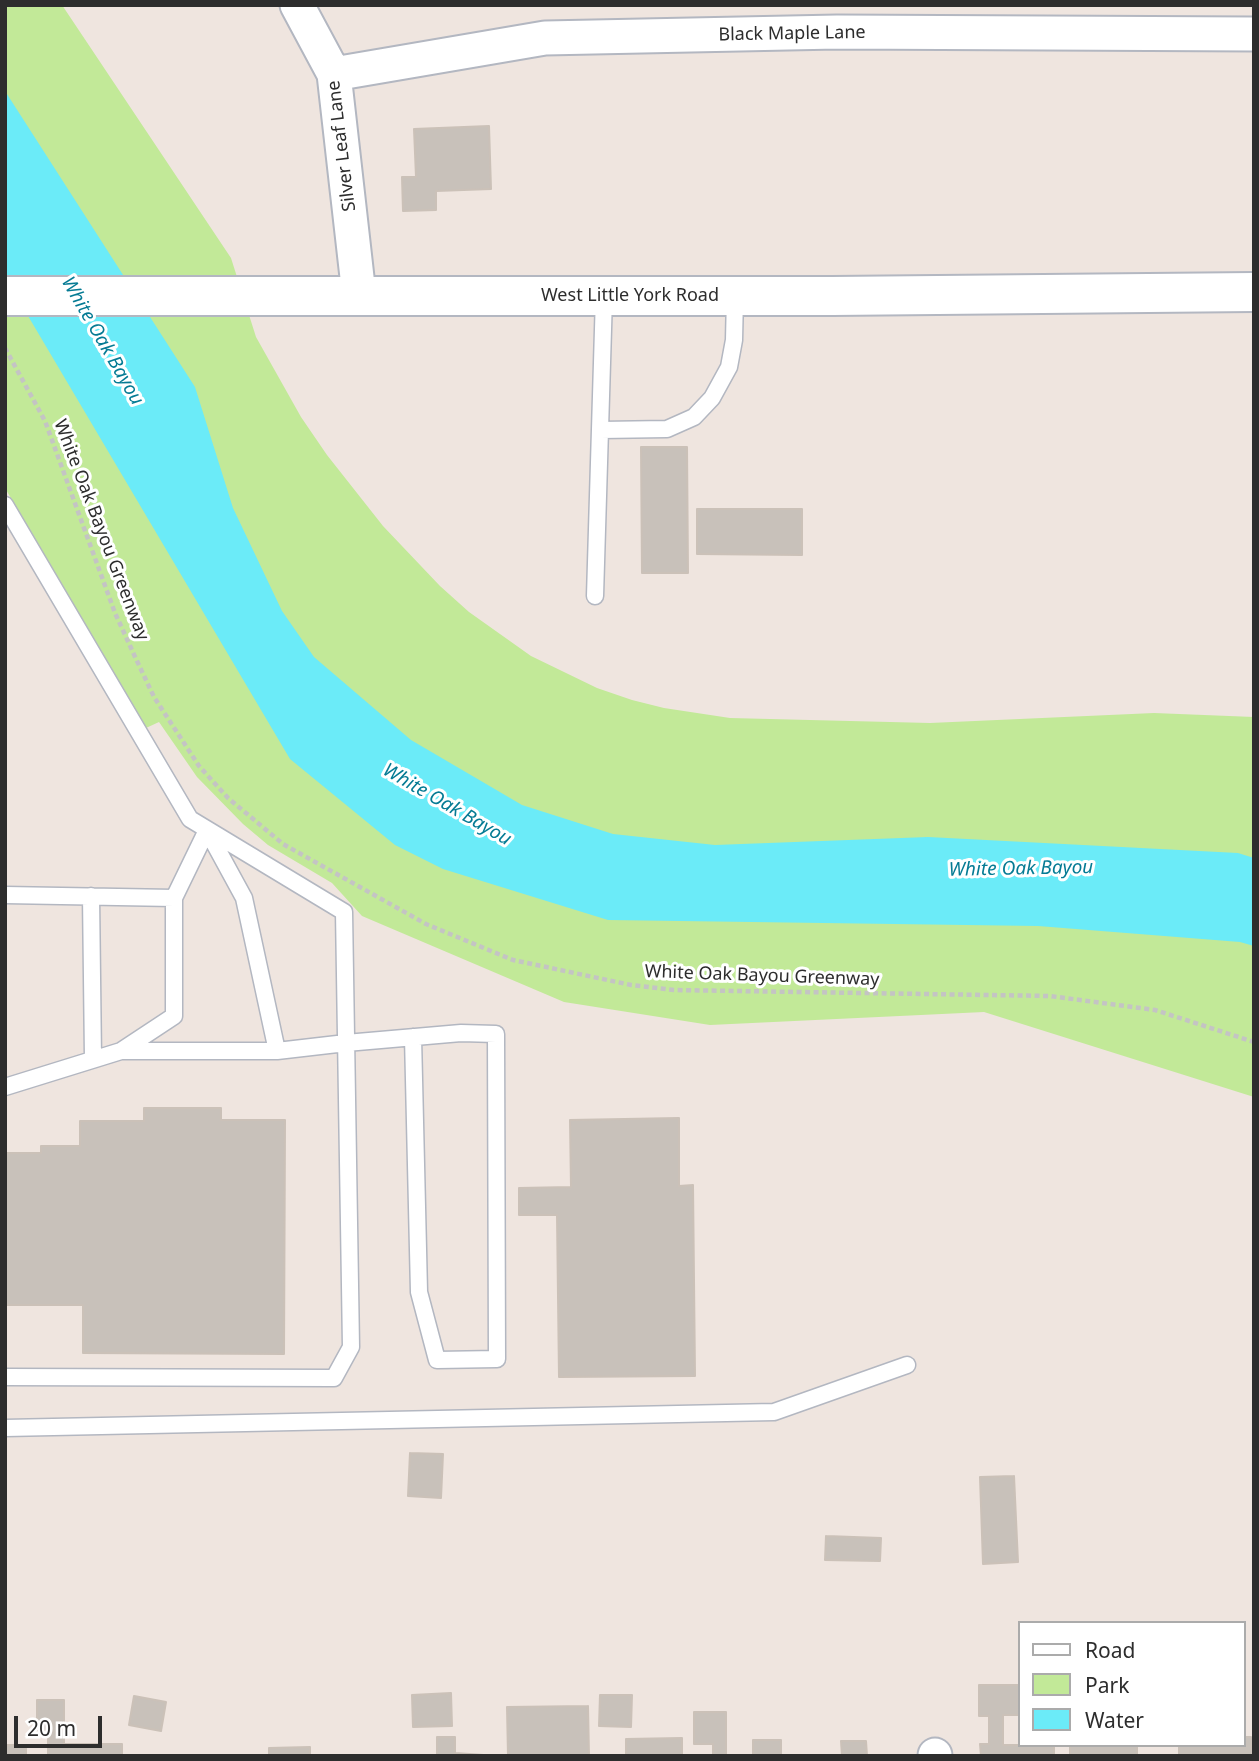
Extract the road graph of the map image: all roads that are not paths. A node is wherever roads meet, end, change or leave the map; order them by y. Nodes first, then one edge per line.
1 (297, 5) edge
2 (1254, 34) edge
3 (334, 74) junction
4 (1254, 292) edge
5 (359, 295) junction
6 (5, 296) edge
7 (604, 296) junction
8 (735, 296) junction
9 (600, 430) junction
10 (5, 505) edge
11 (594, 596) dead end
12 (207, 830) junction
13 (5, 895) edge
14 (91, 896) junction
15 (174, 898) junction
16 (413, 1037) junction
17 (346, 1043) junction
18 (121, 1051) junction
19 (277, 1051) junction
20 (93, 1059) junction
21 (5, 1087) edge
22 (906, 1365) dead end
23 (5, 1377) edge
24 (5, 1428) edge

1 - 3 street, Silver Leaf Lane
2 - 3 street, Black Maple Lane
3 - 5 street, Silver Leaf Lane
4 - 8 street, West Little York Road
5 - 6 street, West Little York Road
5 - 7 street, West Little York Road
7 - 8 street, West Little York Road
7 - 9 lane
8 - 9 lane
9 - 11 lane
10 - 12 lane
12 - 15 lane
12 - 17 lane
12 - 19 lane
13 - 14 lane
14 - 15 lane
14 - 20 lane
15 - 18 lane
16 - 16 lane
16 - 17 lane
17 - 19 lane
17 - 23 lane
18 - 19 lane
18 - 20 lane
20 - 21 lane
22 - 24 lane

